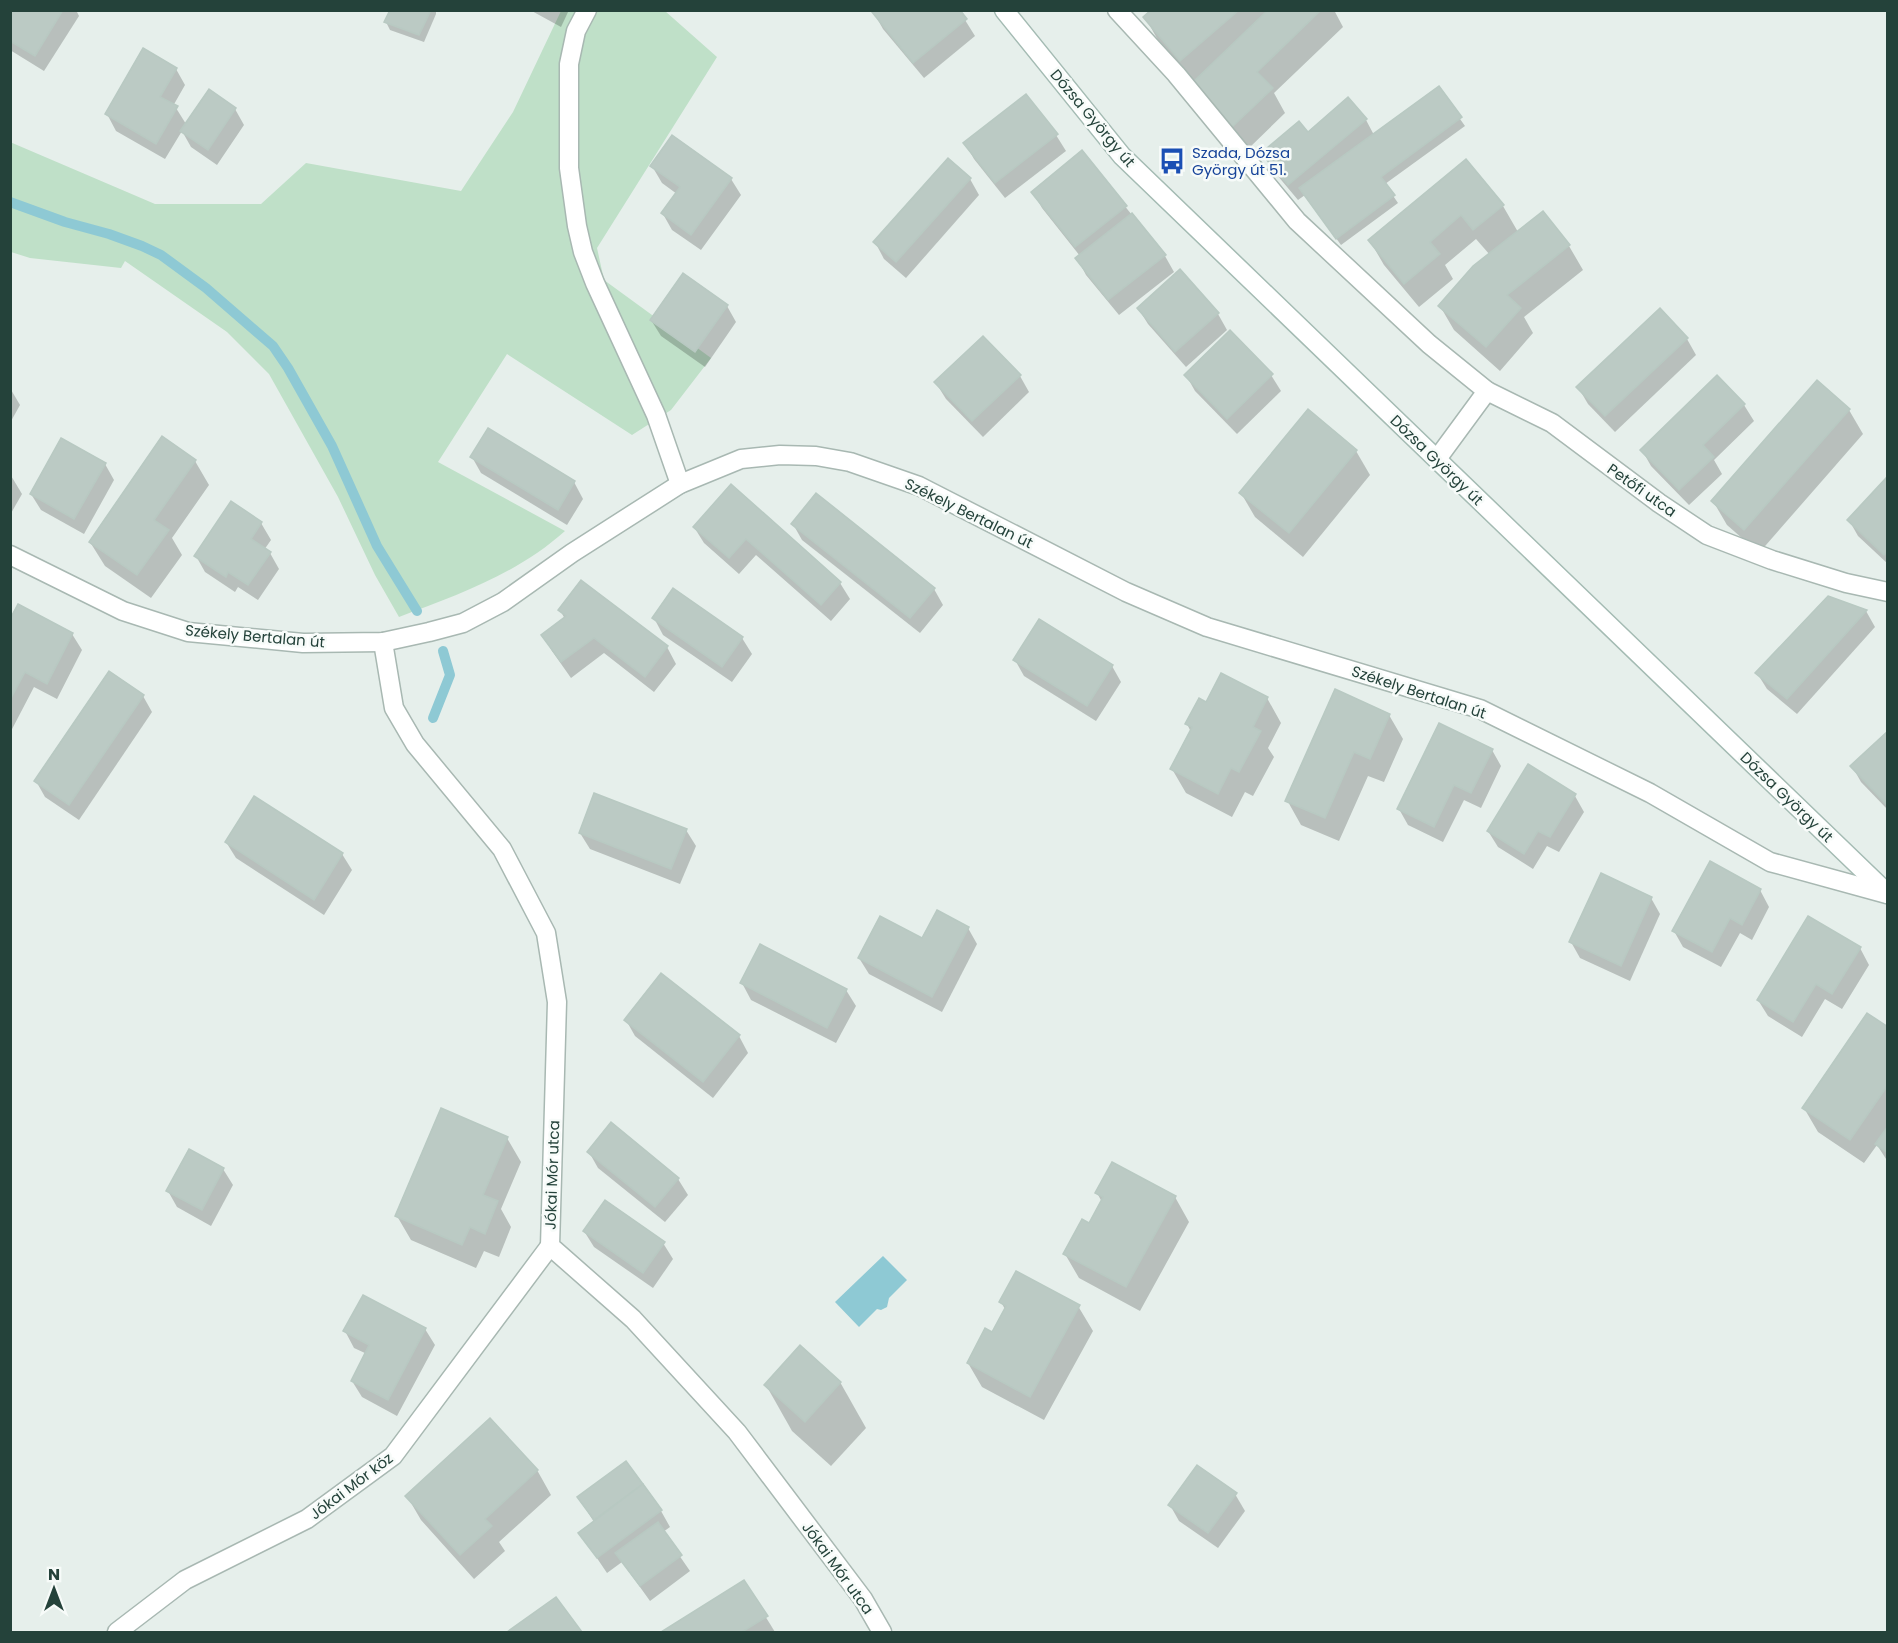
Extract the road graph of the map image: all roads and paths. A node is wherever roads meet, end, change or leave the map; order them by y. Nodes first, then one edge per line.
1 (587, 10) edge
2 (1004, 10) edge
3 (1117, 10) edge
4 (1487, 391) junction
5 (1437, 459) junction
6 (680, 484) junction
7 (10, 555) edge
8 (1887, 592) edge
9 (383, 642) junction
10 (1887, 894) edge
11 (550, 1246) junction
12 (117, 1632) edge
13 (882, 1632) edge

1 - 6 street
2 - 5 street, Dózsa György út
3 - 4 street
4 - 5 street
4 - 8 street, Petőfi utca
5 - 10 street, Dózsa György út
6 - 9 street, Székely Bertalan út
6 - 10 street, Székely Bertalan út
7 - 9 street, Székely Bertalan út
9 - 11 street, Jókai Mór utca
11 - 12 street, Jókai Mór köz
11 - 13 street, Jókai Mór utca

